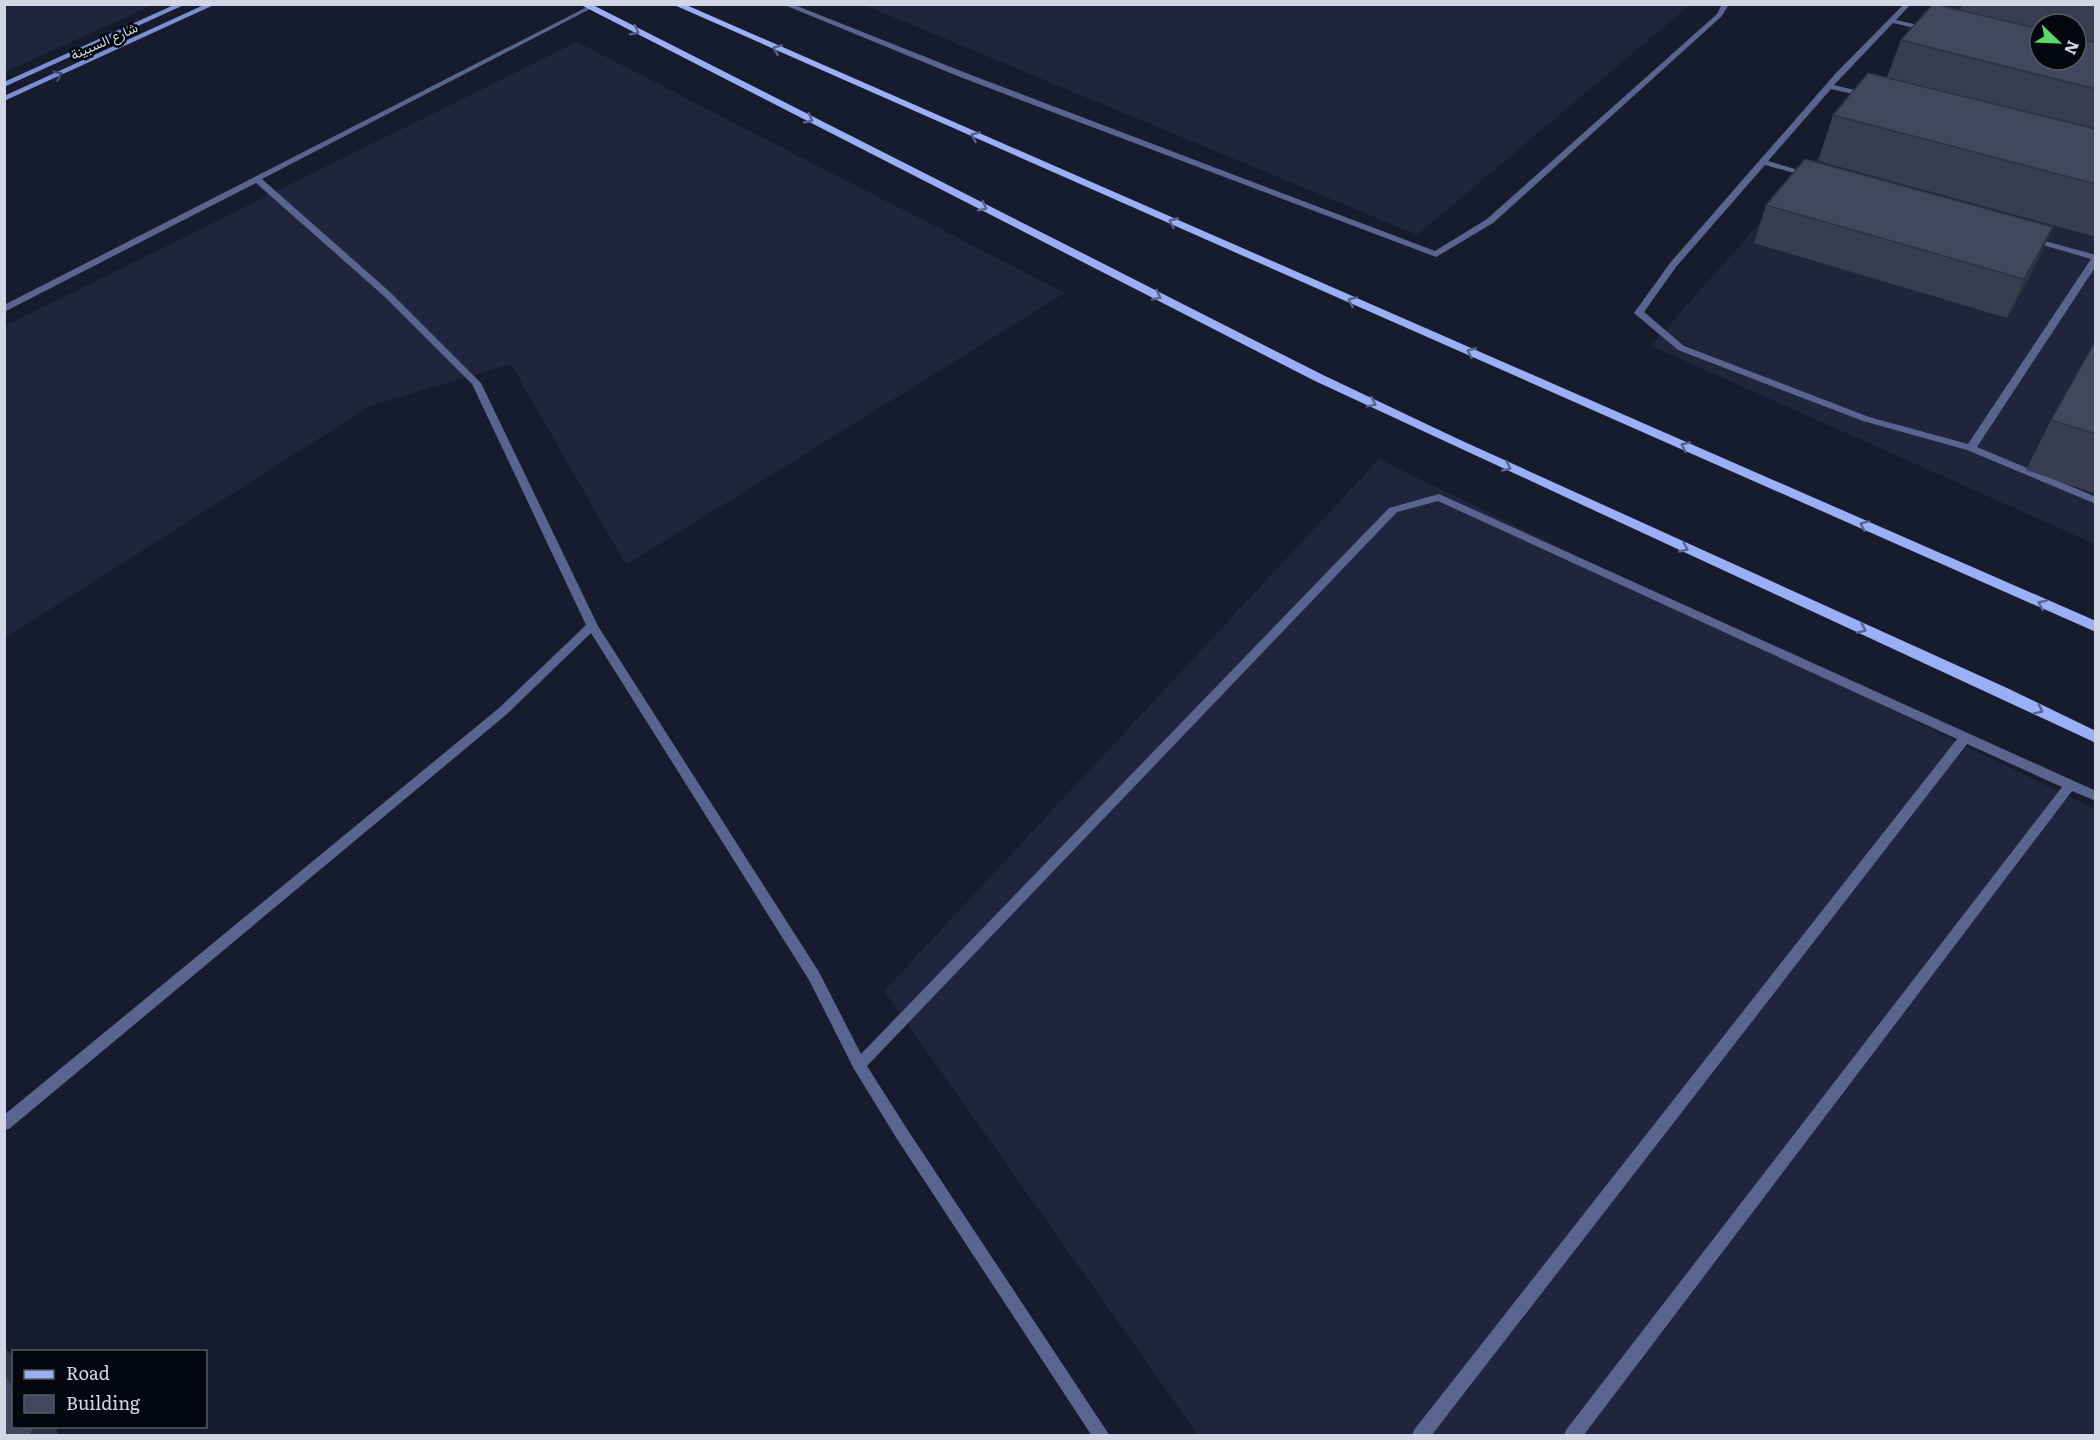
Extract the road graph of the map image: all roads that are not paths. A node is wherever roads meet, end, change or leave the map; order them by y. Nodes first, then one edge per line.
1 (183, 4) edge
2 (213, 4) edge
3 (676, 4) edge
4 (785, 4) edge
5 (1726, 4) edge
6 (1908, 4) edge
7 (586, 6) edge
8 (1892, 21) junction
9 (1938, 32) edge
10 (4, 86) edge
11 (1830, 86) junction
12 (1876, 98) edge
13 (4, 99) edge
14 (1763, 162) junction
15 (257, 179) junction
16 (1820, 179) edge
17 (2015, 235) edge
18 (2096, 259) edge
19 (4, 309) edge
20 (1971, 448) junction
21 (2096, 501) edge
22 (591, 626) junction
23 (2096, 627) edge
24 (1965, 738) junction
25 (2096, 738) edge
26 (2070, 784) junction
27 (2096, 797) edge
28 (859, 1065) junction
29 (4, 1124) edge
30 (1102, 1436) edge
31 (1420, 1436) edge
32 (1572, 1436) edge

1 - 10 main road
13 -> 2 main road, شارع السبينة
23 -> 3 main road
4 - 5 street
6 - 8 street
7 - 15 street
7 -> 25 main road
8 - 9 street
8 - 11 street
11 - 12 street
11 - 14 street
14 - 16 street
14 - 20 street
15 - 19 street
15 - 22 street
17 - 18 street
18 - 20 street
20 - 21 street
22 - 28 street
22 - 29 street
24 - 26 street
24 - 28 street
24 - 31 street
26 - 27 street
26 - 32 street
28 - 30 street

